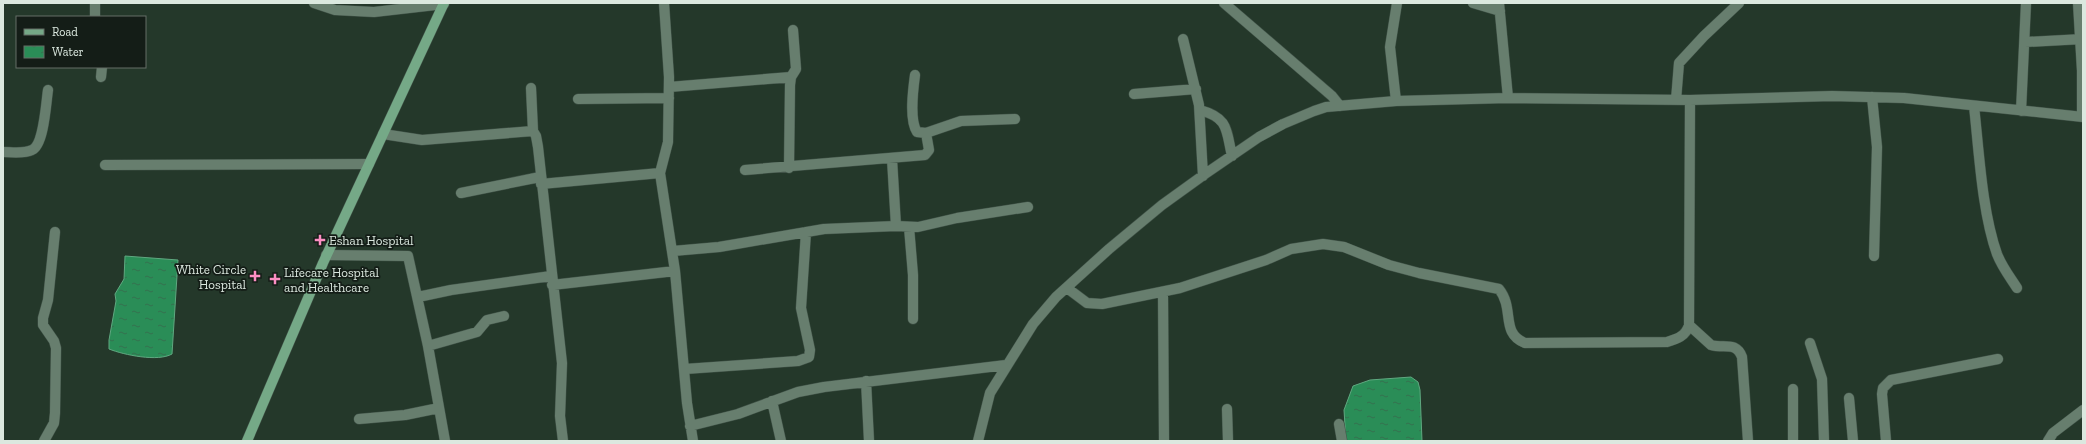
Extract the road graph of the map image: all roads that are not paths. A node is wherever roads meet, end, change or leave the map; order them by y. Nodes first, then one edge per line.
1 (95, 3) edge
2 (316, 3) edge
3 (664, 3) edge
4 (1224, 3) edge
5 (1397, 3) edge
6 (1473, 3) edge
7 (1739, 3) edge
8 (2026, 3) edge
9 (2078, 3) edge
10 (444, 4) edge
11 (1500, 7) edge
12 (95, 16) edge
13 (793, 30) dead end
14 (1183, 39) dead end
15 (2082, 39) edge
16 (2025, 42) junction
17 (915, 75) dead end
18 (791, 77) junction
19 (669, 87) junction
20 (531, 88) dead end
21 (1196, 89) junction
22 (48, 90) dead end
23 (1134, 94) dead end
24 (1872, 97) junction
25 (668, 98) junction
26 (1508, 98) junction
27 (578, 99) dead end
28 (1676, 100) junction
29 (1690, 100) junction
30 (1396, 101) junction
31 (1340, 106) junction
32 (1974, 106) junction
33 (1200, 110) junction
34 (2021, 111) junction
35 (2083, 116) edge
36 (1015, 119) dead end
37 (533, 131) junction
38 (926, 133) junction
39 (383, 134) junction
40 (3, 152) edge
41 (1232, 156) junction
42 (892, 159) junction
43 (369, 164) junction
44 (106, 165) dead end
45 (789, 168) junction
46 (745, 170) dead end
47 (660, 173) junction
48 (1203, 176) junction
49 (541, 181) junction
50 (461, 193) dead end
51 (1028, 207) dead end
52 (896, 226) junction
53 (909, 227) junction
54 (55, 232) dead end
55 (806, 232) junction
56 (673, 251) junction
57 (326, 255) junction
58 (1874, 256) dead end
59 (675, 271) junction
60 (551, 280) junction
61 (1066, 288) junction
62 (2017, 288) dead end
63 (1163, 292) junction
64 (418, 297) junction
65 (504, 316) dead end
66 (913, 319) dead end
67 (1689, 325) junction
68 (1810, 343) dead end
69 (428, 346) junction
70 (1998, 359) dead end
71 (1006, 365) junction
72 (685, 369) junction
73 (866, 382) junction
74 (1794, 389) dead end
75 (1849, 398) dead end
76 (772, 401) junction
77 (439, 408) junction
78 (1227, 409) dead end
79 (2083, 410) edge
80 (359, 419) dead end
81 (1339, 424) dead end
82 (690, 426) junction
83 (44, 441) edge
84 (248, 441) edge
85 (445, 441) edge
86 (563, 441) edge
87 (692, 441) edge
88 (781, 441) edge
89 (869, 441) edge
90 (978, 441) edge
91 (1164, 441) edge
92 (1228, 441) edge
93 (1342, 441) edge
94 (1748, 441) edge
95 (1793, 441) edge
96 (1824, 441) edge
97 (1853, 441) edge
98 (1886, 441) edge
99 (2048, 441) edge

1 - 12 street
2 - 10 street
3 - 19 street
4 - 31 street
5 - 30 street
6 - 11 street
7 - 28 street
8 - 16 street
9 - 15 street
10 - 39 main road
11 - 26 street
13 - 18 street
14 - 21 street
15 - 16 street
15 - 35 street
16 - 34 street
17 - 38 street
18 - 19 street
18 - 45 street
19 - 25 street
20 - 37 street
21 - 23 street
21 - 33 street
22 - 40 street
24 - 29 street
24 - 32 street
24 - 58 street
25 - 27 street
25 - 47 street
26 - 28 street
26 - 30 street
28 - 29 street
29 - 67 street
30 - 31 street
31 - 41 street
32 - 34 street
32 - 62 street
33 - 41 street
33 - 48 street
34 - 35 street
36 - 38 street
37 - 39 street
37 - 49 street
38 - 42 street
39 - 43 main road
41 - 48 street
42 - 45 street
42 - 52 street
43 - 44 street
43 - 57 main road
45 - 46 street
47 - 49 street
47 - 56 street
48 - 61 street
49 - 50 street
49 - 60 street
51 - 53 street
52 - 53 street
52 - 55 street
53 - 66 street
54 - 83 street
55 - 56 street
55 - 72 street
56 - 59 street
57 - 64 street
57 - 84 main road
59 - 60 street
59 - 72 street
60 - 64 street
60 - 86 street
61 - 63 street
61 - 71 street
63 - 67 street
63 - 91 street
64 - 69 street
65 - 69 street
67 - 94 street
68 - 96 street
69 - 77 street
70 - 98 street
71 - 73 street
71 - 90 street
72 - 82 street
73 - 76 street
73 - 89 street
74 - 95 street
75 - 97 street
76 - 82 street
76 - 88 street
77 - 80 street
77 - 85 street
78 - 92 street
79 - 99 street
81 - 93 street
82 - 87 street

